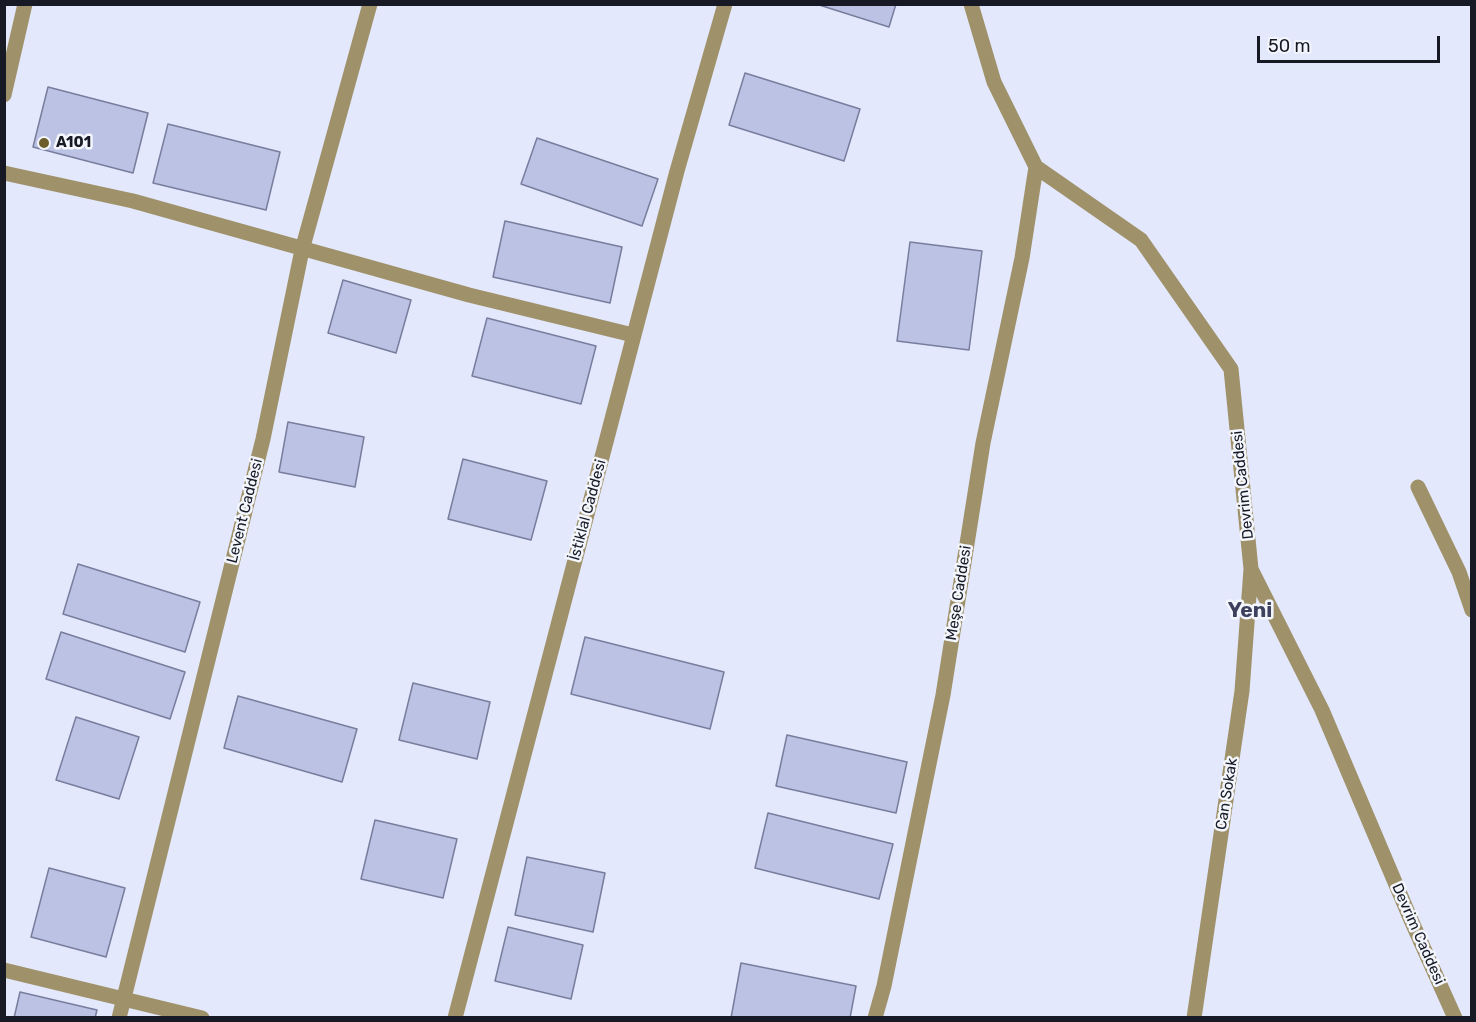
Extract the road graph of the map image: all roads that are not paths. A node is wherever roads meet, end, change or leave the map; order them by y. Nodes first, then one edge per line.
1 (26, 4) edge
2 (370, 4) edge
3 (725, 4) edge
4 (971, 4) edge
5 (4, 95) edge
6 (1036, 167) junction
7 (4, 173) edge
8 (302, 250) junction
9 (633, 335) junction
10 (1418, 487) dead end
11 (1251, 569) junction
12 (1472, 610) edge
13 (4, 970) edge
14 (123, 998) junction
15 (118, 1017) edge
16 (202, 1017) edge
17 (455, 1017) edge
18 (875, 1017) edge
19 (1194, 1017) edge
20 (1455, 1017) edge

1 - 5 street
2 - 8 street, Levent Caddesi
3 - 9 street, İstiklal Caddesi
4 - 6 street, Devrim Caddesi
6 - 11 street, Devrim Caddesi
6 - 18 street, Meşe Caddesi
7 - 8 street
8 - 9 street
8 - 14 street, Levent Caddesi
9 - 17 street, İstiklal Caddesi
10 - 12 street
11 - 19 street, Can Sokak
11 - 20 street, Devrim Caddesi
13 - 14 street
14 - 15 street, Levent Caddesi
14 - 16 street

